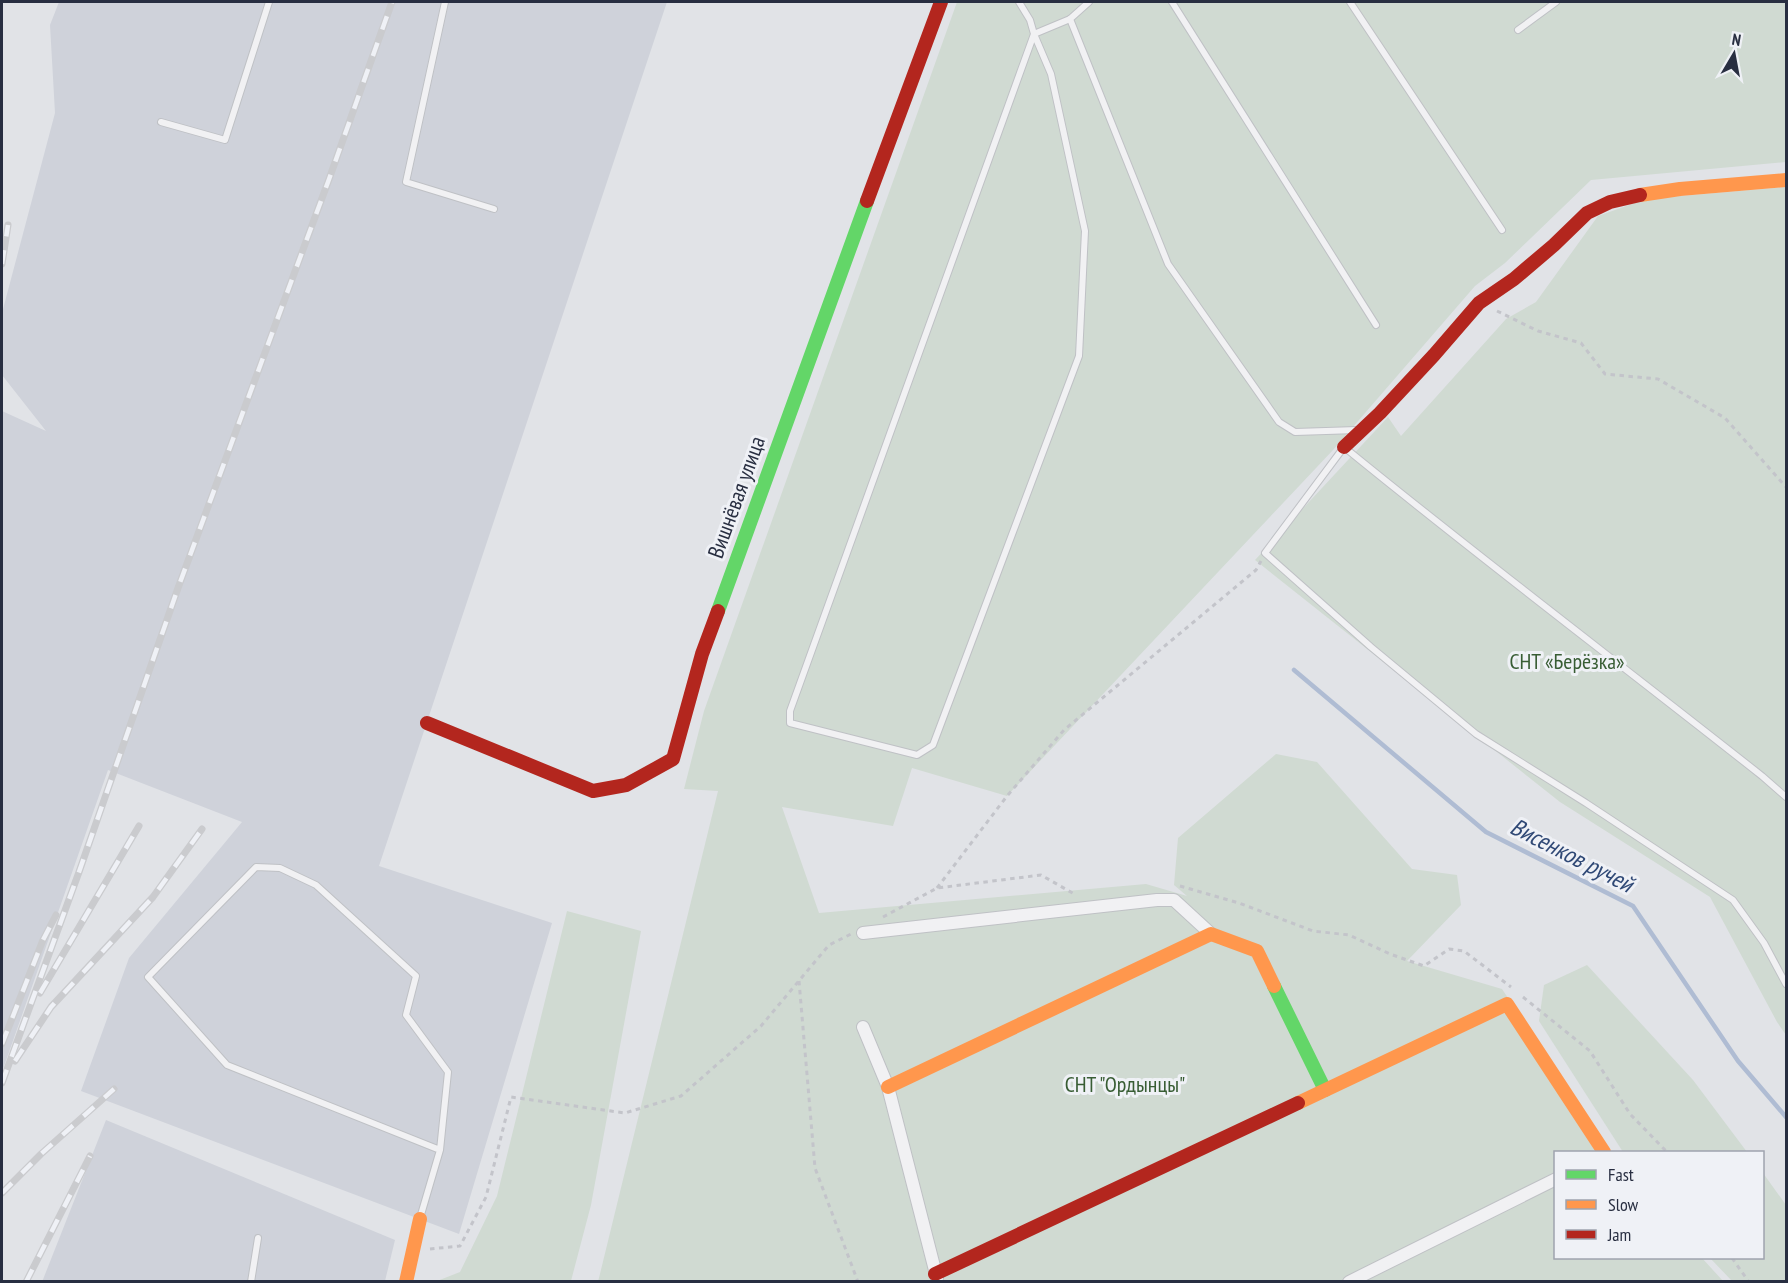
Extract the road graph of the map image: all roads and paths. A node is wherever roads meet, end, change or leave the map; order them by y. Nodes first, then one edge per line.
1 (269, 2) edge
2 (445, 2) edge
3 (941, 2) edge
4 (1019, 2) edge
5 (1089, 2) edge
6 (1172, 2) edge
7 (1350, 2) edge
8 (1556, 2) edge
9 (1070, 19) junction
10 (1518, 30) dead end
11 (1034, 34) junction
12 (161, 122) dead end
13 (1786, 180) edge
14 (494, 210) dead end
15 (1502, 230) dead end
16 (1479, 303) junction
17 (1376, 325) dead end
18 (1363, 429) junction
19 (1344, 447) junction
20 (1786, 487) edge
21 (1265, 552) junction
22 (427, 723) dead end
23 (1786, 797) edge
24 (938, 888) dead end
25 (862, 933) dead end
26 (1211, 934) junction
27 (799, 981) dead end
28 (1786, 984) edge
29 (863, 1027) dead end
30 (888, 1088) junction
31 (1325, 1090) junction
32 (625, 1113) dead end
33 (440, 1150) junction
34 (1603, 1151) edge
35 (1554, 1180) edge
36 (420, 1219) joint
37 (258, 1238) dead end
38 (413, 1251) junction
39 (1733, 1259) edge
40 (937, 1278) edge
41 (251, 1281) edge
42 (406, 1281) edge
43 (858, 1281) edge
44 (1349, 1281) edge
45 (1749, 1281) edge

1 - 12 lane
2 - 14 lane
3 - 22 street, Вишнёвая улица
4 - 11 lane
5 - 9 lane
6 - 17 lane
7 - 15 lane
8 - 10 lane
9 - 11 lane
9 - 18 lane
11 - 11 lane
13 - 16 street
16 - 18 street
16 - 20 path
18 - 19 street
19 - 21 lane
19 - 23 lane
21 - 24 path
21 - 28 lane
25 - 26 street
26 - 30 street
26 - 31 street
27 - 43 path
29 - 30 street
30 - 40 street
31 - 34 street
31 - 40 street
32 - 38 path
33 - 33 lane
33 - 36 lane
35 - 44 street
36 - 38 street
37 - 41 lane
38 - 42 street
39 - 45 path

